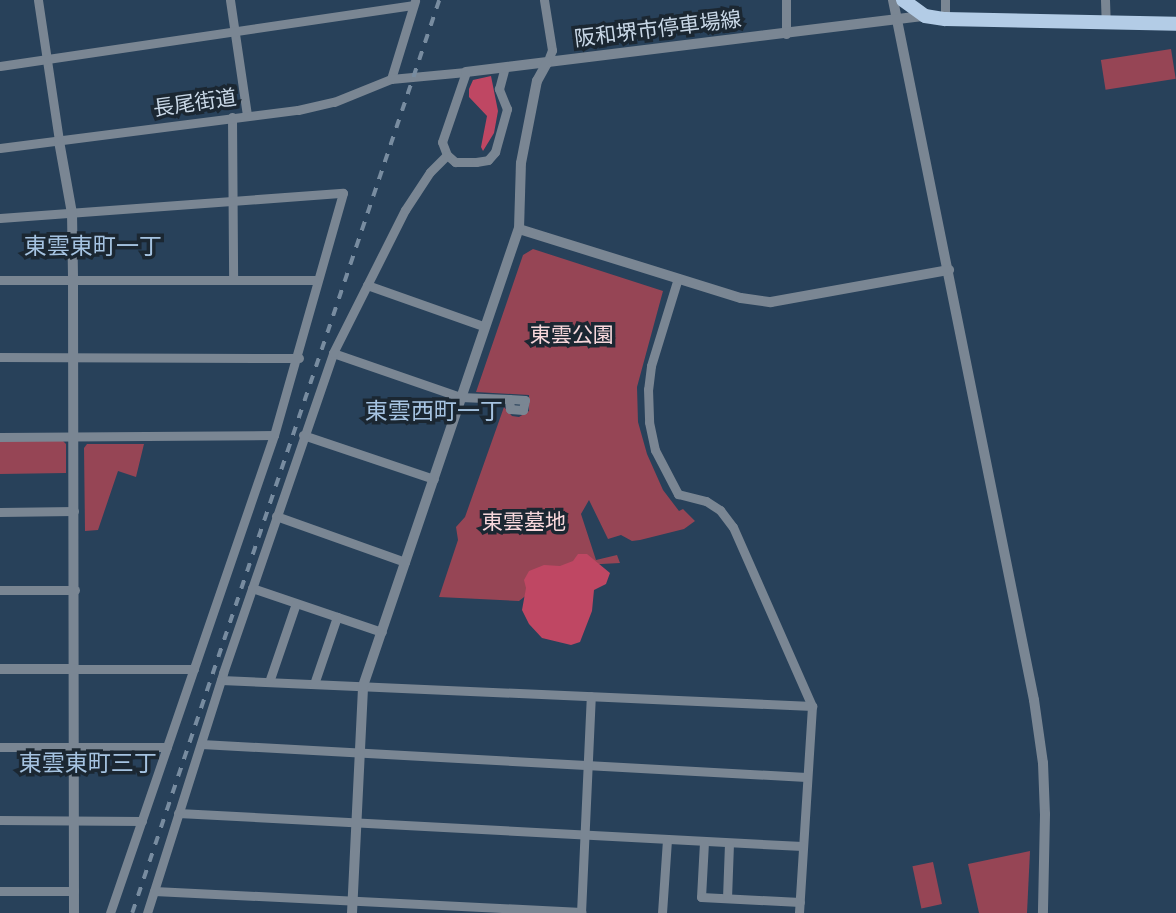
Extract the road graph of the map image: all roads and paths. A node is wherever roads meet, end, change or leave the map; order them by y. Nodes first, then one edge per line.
1 (38, 0) edge
2 (230, 0) edge
3 (544, 0) edge
4 (786, 0) edge
5 (892, 0) edge
6 (903, 0) edge
7 (945, 0) edge
8 (1105, 0) edge
9 (414, 3) edge
10 (925, 16) junction
11 (945, 19) junction
12 (897, 20) junction
13 (1106, 24) junction
14 (1176, 24) edge
15 (235, 31) junction
16 (786, 34) junction
17 (47, 59) junction
18 (547, 63) junction
19 (0, 66) edge
20 (505, 67) junction
21 (466, 72) junction
22 (391, 79) junction
23 (247, 115) junction
24 (232, 117) junction
25 (60, 141) junction
26 (0, 148) edge
27 (447, 155) junction
28 (232, 201) junction
29 (72, 213) junction
30 (0, 218) edge
31 (519, 229) junction
32 (949, 270) junction
33 (678, 278) junction
34 (0, 280) edge
35 (73, 280) junction
36 (233, 280) junction
37 (317, 280) junction
38 (367, 285) junction
39 (483, 326) junction
40 (333, 353) junction
41 (0, 358) edge
42 (73, 358) junction
43 (299, 358) junction
44 (460, 397) junction
45 (509, 399) dead end
46 (303, 435) junction
47 (0, 436) edge
48 (73, 436) junction
49 (274, 436) junction
50 (434, 479) junction
51 (74, 511) junction
52 (0, 512) edge
53 (276, 516) junction
54 (405, 562) junction
55 (252, 588) junction
56 (0, 590) edge
57 (75, 590) junction
58 (296, 603) junction
59 (337, 617) junction
60 (382, 632) junction
61 (0, 668) edge
62 (74, 669) junction
63 (194, 669) junction
64 (222, 680) junction
65 (269, 682) junction
66 (314, 684) junction
67 (363, 686) junction
68 (591, 696) junction
69 (812, 706) junction
70 (201, 744) junction
71 (0, 747) edge
72 (74, 747) junction
73 (167, 747) junction
74 (359, 755) junction
75 (587, 766) junction
76 (806, 777) junction
77 (178, 813) junction
78 (0, 820) edge
79 (74, 820) junction
80 (142, 821) junction
81 (356, 823) junction
82 (584, 836) junction
83 (667, 840) junction
84 (704, 842) junction
85 (729, 843) junction
86 (802, 846) junction
87 (0, 891) edge
88 (74, 891) junction
89 (154, 891) junction
90 (727, 898) junction
91 (800, 902) junction
92 (352, 907) edge
93 (74, 913) edge
94 (110, 913) edge
95 (146, 913) edge
96 (581, 913) edge
97 (662, 913) edge
98 (799, 913) edge
99 (1043, 913) edge

1 - 17 street
2 - 15 street
3 - 18 street
4 - 16 street
5 - 12 street
6 - 10 main road
7 - 11 street
8 - 13 street
9 - 15 street
9 - 22 street
10 - 11 main road
10 - 12 street, 阪和堺市停車場線
11 - 13 main road
12 - 16 street, 阪和堺市停車場線
12 - 32 street
13 - 14 main road
15 - 17 street
15 - 23 street
16 - 18 street, 阪和堺市停車場線
17 - 19 street
17 - 25 street
18 - 20 street, 阪和堺市停車場線
18 - 31 street
20 - 21 street, 阪和堺市停車場線
20 - 27 street
21 - 22 street, 長尾街道
21 - 27 street
22 - 23 street, 長尾街道
23 - 24 street, 長尾街道
24 - 25 street, 長尾街道
24 - 28 street
25 - 26 street, 長尾街道
25 - 29 street
27 - 38 street
28 - 29 street
28 - 36 street
28 - 37 street
29 - 30 street
29 - 35 street
31 - 33 street
31 - 39 street
32 - 33 street
32 - 99 street
33 - 69 street
34 - 35 street
35 - 36 street
35 - 42 street
36 - 37 street
37 - 43 street
38 - 39 street
38 - 40 street
39 - 44 street
40 - 44 street
40 - 46 street
41 - 42 street
42 - 43 street
42 - 48 street
43 - 49 street
44 - 45 street
44 - 50 street
46 - 50 street
46 - 53 street
47 - 48 street
48 - 49 street
48 - 51 street
49 - 63 street
50 - 54 street
51 - 52 street
51 - 57 street
53 - 54 street
53 - 55 street
54 - 60 street
55 - 58 street
55 - 64 street
56 - 57 street
57 - 62 street
58 - 59 street
58 - 65 street
59 - 60 street
59 - 66 street
60 - 67 street
61 - 62 street
62 - 63 street
62 - 72 street
63 - 73 street
64 - 65 street
64 - 70 street
65 - 66 street
66 - 67 street
67 - 68 street
67 - 74 street
68 - 69 street
68 - 75 street
69 - 76 street
70 - 74 street
70 - 77 street
71 - 72 street
72 - 73 street
72 - 79 street
73 - 80 street
74 - 75 street
74 - 81 street
75 - 76 street
75 - 82 street
76 - 86 street
77 - 81 street
77 - 89 street
78 - 79 street
79 - 80 street
79 - 88 street
80 - 94 street
81 - 82 street
81 - 92 street
82 - 83 street
82 - 96 street
83 - 84 street
83 - 97 street
84 - 85 street
84 - 90 street
85 - 86 street
85 - 90 street
86 - 91 street
87 - 88 street
88 - 93 street
89 - 92 street
89 - 95 street
90 - 91 street
91 - 98 street
92 - 96 street

